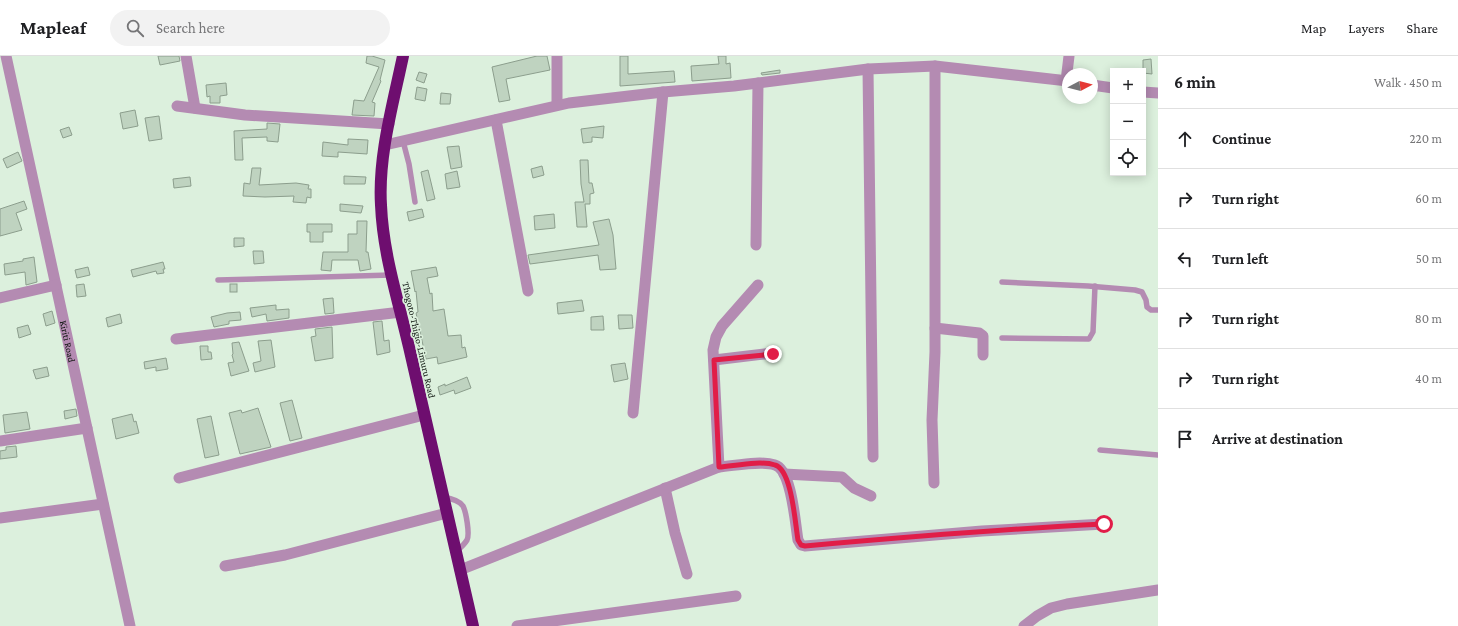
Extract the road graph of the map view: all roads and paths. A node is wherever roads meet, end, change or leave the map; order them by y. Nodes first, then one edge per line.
1 (6, 56) edge
2 (186, 56) edge
3 (403, 56) edge
4 (557, 56) edge
5 (1069, 56) edge
6 (936, 66) junction
7 (1068, 68) edge
8 (868, 69) junction
9 (1062, 80) edge
10 (758, 83) junction
11 (1098, 86) edge
12 (1110, 88) edge
13 (664, 92) junction
14 (1146, 92) edge
15 (1158, 93) edge
16 (557, 105) junction
17 (177, 106) dead end
18 (195, 108) junction
19 (496, 120) junction
20 (389, 124) junction
21 (403, 141) junction
22 (385, 145) junction
23 (415, 202) dead end
24 (756, 245) dead end
25 (391, 275) junction
26 (218, 280) dead end
27 (1002, 282) dead end
28 (56, 285) junction
29 (758, 285) dead end
30 (1094, 286) junction
31 (528, 291) dead end
32 (0, 298) edge
33 (1158, 310) edge
34 (401, 312) junction
35 (935, 328) junction
36 (1002, 338) dead end
37 (176, 339) dead end
38 (773, 354) dead end
39 (983, 355) dead end
40 (714, 360) junction
41 (633, 413) dead end
42 (424, 414) junction
43 (87, 428) junction
44 (0, 441) edge
45 (1100, 450) dead end
46 (1158, 455) edge
47 (873, 457) dead end
48 (719, 467) junction
49 (784, 474) junction
50 (179, 478) dead end
51 (934, 483) dead end
52 (665, 488) junction
53 (871, 496) dead end
54 (443, 497) junction
55 (103, 504) junction
56 (447, 513) junction
57 (0, 518) edge
58 (1104, 524) dead end
59 (456, 552) junction
60 (225, 566) dead end
61 (460, 570) junction
62 (687, 574) dead end
63 (1158, 590) edge
64 (736, 596) dead end
65 (130, 626) edge
66 (474, 626) edge
67 (517, 626) edge
68 (1024, 626) edge

1 - 28 street, Kiriti Road
2 - 18 street
3 - 20 highway, Thogoto-Thigio-Limuru Road
4 - 16 street
5 - 7 street
6 - 8 street
6 - 9 street
6 - 35 street
8 - 10 street
8 - 47 street
10 - 13 street
10 - 24 street
11 - 12 street
13 - 16 street
13 - 41 street
14 - 15 street
16 - 19 street
17 - 18 street
18 - 20 street
19 - 21 street
19 - 31 street
20 - 22 highway, Thogoto-Thigio-Limuru Road
21 - 22 street
21 - 23 lane
22 - 25 highway, Thogoto-Thigio-Limuru Road
25 - 26 lane
25 - 34 highway, Thogoto-Thigio-Limuru Road
27 - 30 lane
28 - 32 street
28 - 43 street, Kiriti Road
29 - 40 street
30 - 33 lane
30 - 36 lane
34 - 37 street
34 - 42 highway, Thogoto-Thigio-Limuru Road
35 - 39 street
35 - 51 street
38 - 40 street
40 - 48 street
42 - 50 street
42 - 54 highway, Thogoto-Thigio-Limuru Road
43 - 44 street
43 - 55 street, Kiriti Road
45 - 46 lane
48 - 49 street
48 - 52 street
49 - 53 street
49 - 58 street
52 - 61 street
52 - 62 street
54 - 56 highway, Thogoto-Thigio-Limuru Road
54 - 59 lane
55 - 57 street
55 - 65 street, Kiriti Road
56 - 59 highway, Thogoto-Thigio-Limuru Road
56 - 60 street
59 - 61 highway, Thogoto-Thigio-Limuru Road
61 - 66 highway, Thogoto-Thigio-Limuru Road
63 - 68 street
64 - 67 street

